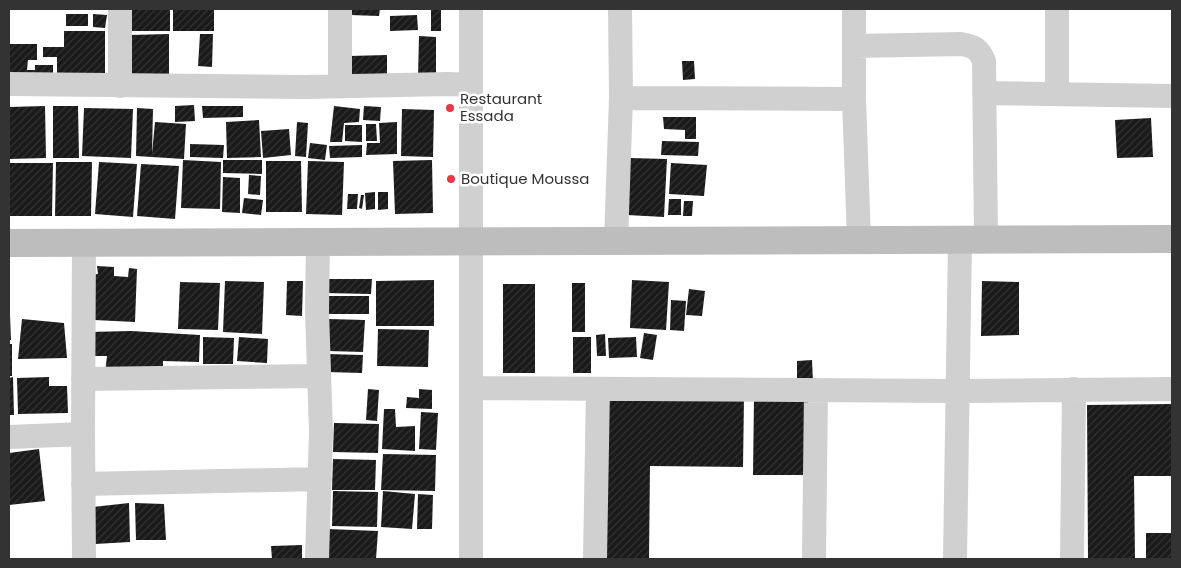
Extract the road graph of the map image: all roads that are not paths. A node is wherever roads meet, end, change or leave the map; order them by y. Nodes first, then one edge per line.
1 (120, 9) edge
2 (340, 9) edge
3 (471, 9) edge
4 (620, 9) edge
5 (854, 9) edge
6 (1057, 9) edge
7 (854, 46) junction
8 (9, 84) edge
9 (471, 85) junction
10 (120, 86) junction
11 (340, 86) junction
12 (985, 93) junction
13 (1057, 94) junction
14 (1172, 96) edge
15 (621, 98) junction
16 (854, 99) junction
17 (1172, 239) edge
18 (859, 240) junction
19 (973, 240) junction
20 (616, 241) junction
21 (318, 242) junction
22 (471, 242) junction
23 (9, 243) edge
24 (84, 243) junction
25 (319, 376) junction
26 (83, 379) junction
27 (472, 388) junction
28 (598, 389) junction
29 (1074, 389) junction
30 (1172, 389) edge
31 (816, 390) junction
32 (958, 391) junction
33 (83, 434) junction
34 (9, 437) edge
35 (320, 479) junction
36 (83, 484) junction
37 (84, 559) edge
38 (317, 559) edge
39 (472, 559) edge
40 (595, 559) edge
41 (814, 559) edge
42 (955, 559) edge
43 (1072, 559) edge

1 - 10 street
2 - 11 street
3 - 9 street
4 - 15 street
5 - 7 street
6 - 13 street
7 - 12 street
7 - 16 street
8 - 10 street
9 - 11 street
9 - 22 street
10 - 11 street
12 - 13 street
12 - 19 street
13 - 14 street
15 - 16 street
15 - 20 street
16 - 18 street
17 - 19 street
18 - 19 street
18 - 20 street
19 - 32 street
20 - 22 street
21 - 22 street
21 - 24 street
21 - 25 street
22 - 27 street
23 - 24 street
24 - 26 street
25 - 26 street
25 - 35 street
26 - 33 street
27 - 28 street
27 - 39 street
28 - 31 street
28 - 40 street
29 - 30 street
29 - 32 street
29 - 43 street
31 - 32 street
31 - 41 street
32 - 42 street
33 - 34 street
33 - 36 street
35 - 36 street
35 - 38 street
36 - 37 street

